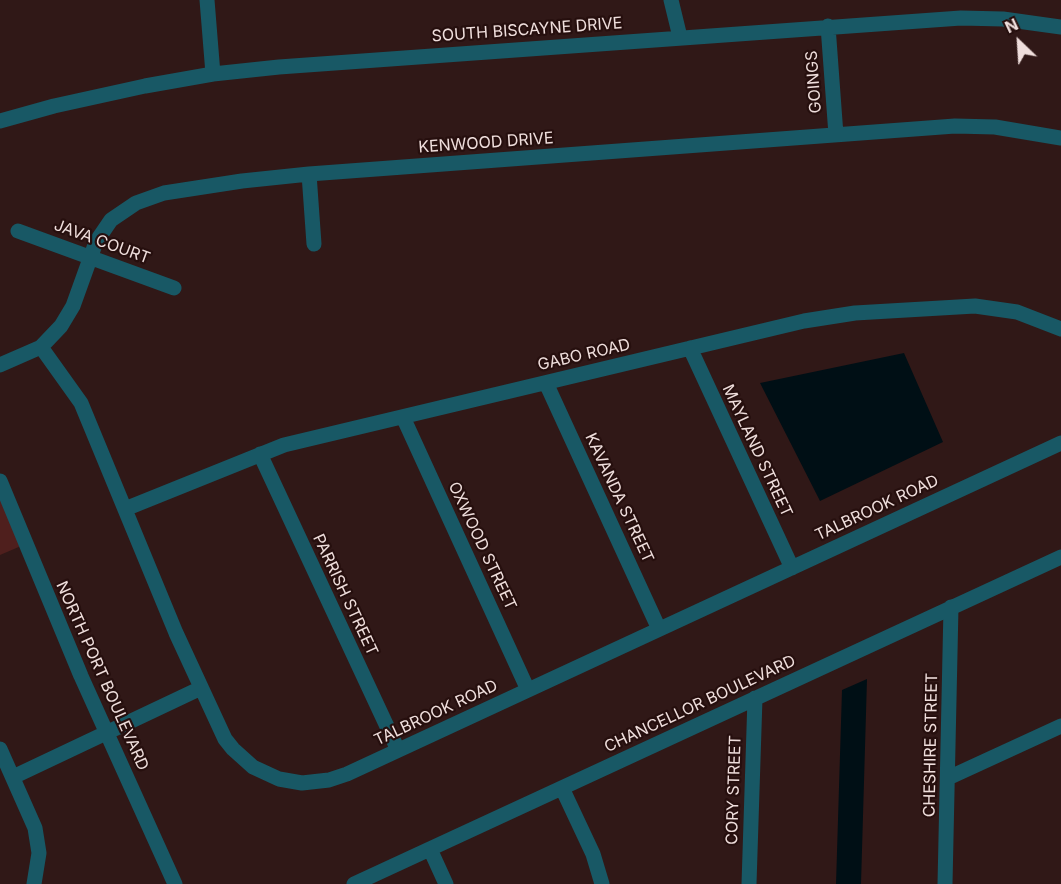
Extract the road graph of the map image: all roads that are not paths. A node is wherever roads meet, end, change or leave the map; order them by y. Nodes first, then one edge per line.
1 (207, 0) edge
2 (671, 0) edge
3 (828, 26) junction
4 (1061, 27) edge
5 (680, 37) junction
6 (213, 74) junction
7 (0, 121) edge
8 (836, 135) junction
9 (1061, 138) edge
10 (309, 174) junction
11 (18, 231) dead end
12 (314, 244) dead end
13 (90, 256) junction
14 (174, 288) dead end
15 (1061, 329) edge
16 (41, 347) junction
17 (690, 348) junction
18 (0, 365) edge
19 (546, 383) junction
20 (403, 417) junction
21 (1061, 443) edge
22 (260, 454) junction
23 (0, 481) edge
24 (125, 509) junction
25 (1061, 556) edge
26 (792, 568) junction
27 (951, 607) junction
28 (660, 628) junction
29 (201, 688) junction
30 (528, 690) junction
31 (755, 698) junction
32 (1061, 726) edge
33 (107, 733) junction
34 (0, 749) edge
35 (398, 750) junction
36 (13, 777) junction
37 (948, 778) junction
38 (562, 788) junction
39 (430, 849) junction
40 (34, 884) edge
41 (175, 884) edge
42 (354, 884) edge
43 (446, 884) edge
44 (602, 884) edge
45 (749, 884) edge
46 (945, 884) edge

1 - 6 street
2 - 5 street
3 - 4 street, SOUTH BISCAYNE DRIVE
3 - 5 street, SOUTH BISCAYNE DRIVE
3 - 8 street, GOINGS
5 - 6 street, SOUTH BISCAYNE DRIVE
6 - 7 street, SOUTH BISCAYNE DRIVE
8 - 9 street, KENWOOD DRIVE
8 - 10 street, KENWOOD DRIVE
10 - 12 street
10 - 13 street, KENWOOD DRIVE
11 - 13 street, JAVA COURT
13 - 14 street, JAVA COURT
13 - 16 street, KENWOOD DRIVE
15 - 17 street, GABO ROAD
16 - 18 street, KENWOOD DRIVE
16 - 24 street, TALBROOK ROAD
17 - 19 street, GABO ROAD
17 - 26 street, MAYLAND STREET
19 - 20 street, GABO ROAD
19 - 28 street, KAVANDA STREET
20 - 22 street, GABO ROAD
20 - 30 street, OXWOOD STREET
21 - 26 street, TALBROOK ROAD
22 - 24 street, GABO ROAD
22 - 35 street, PARRISH STREET
23 - 33 street, NORTH PORT BOULEVARD
24 - 29 street, TALBROOK ROAD
25 - 27 street, CHANCELLOR BOULEVARD
26 - 28 street, TALBROOK ROAD
27 - 31 street, CHANCELLOR BOULEVARD
27 - 37 street, CHESHIRE STREET
28 - 30 street, TALBROOK ROAD
29 - 33 street
29 - 35 street, TALBROOK ROAD
30 - 35 street, TALBROOK ROAD
31 - 38 street, CHANCELLOR BOULEVARD
31 - 45 street, CORY STREET
32 - 37 street
33 - 36 street
33 - 41 street, NORTH PORT BOULEVARD
34 - 36 street
36 - 40 street
37 - 46 street, CHESHIRE STREET
38 - 39 street, CHANCELLOR BOULEVARD
38 - 44 street
39 - 42 street, CHANCELLOR BOULEVARD
39 - 43 street

